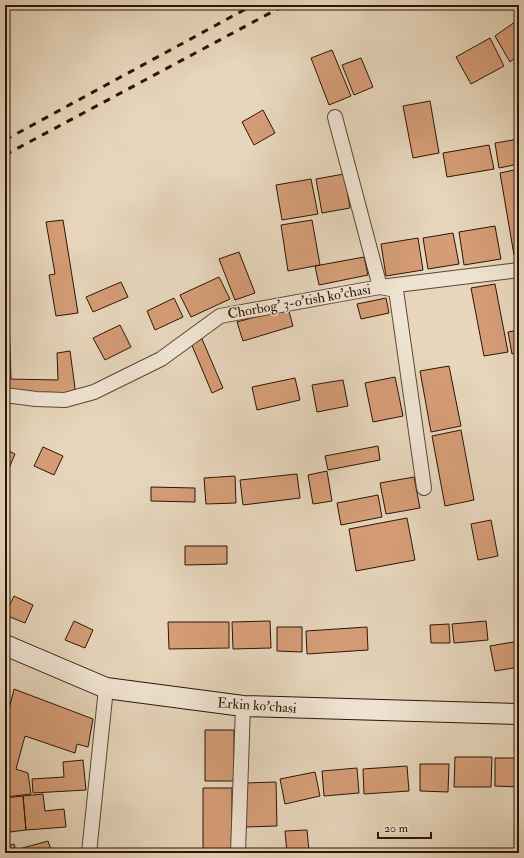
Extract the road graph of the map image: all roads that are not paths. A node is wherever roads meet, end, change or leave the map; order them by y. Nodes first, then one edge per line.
1 (335, 117) dead end
2 (519, 270) edge
3 (380, 287) junction
4 (5, 395) edge
5 (424, 488) dead end
6 (5, 645) edge
7 (106, 688) junction
8 (243, 706) junction
9 (519, 714) edge
10 (89, 853) edge
11 (238, 853) edge

1 - 3 street
2 - 3 street, Chorbog' 3-o'tish ko'chasi
3 - 4 street, Chorbog' 3-o'tish ko'chasi
3 - 5 street
6 - 7 main road, Erkin ko'chasi
7 - 8 main road, Erkin ko'chasi
7 - 10 street
8 - 9 main road, Erkin ko'chasi
8 - 11 street

